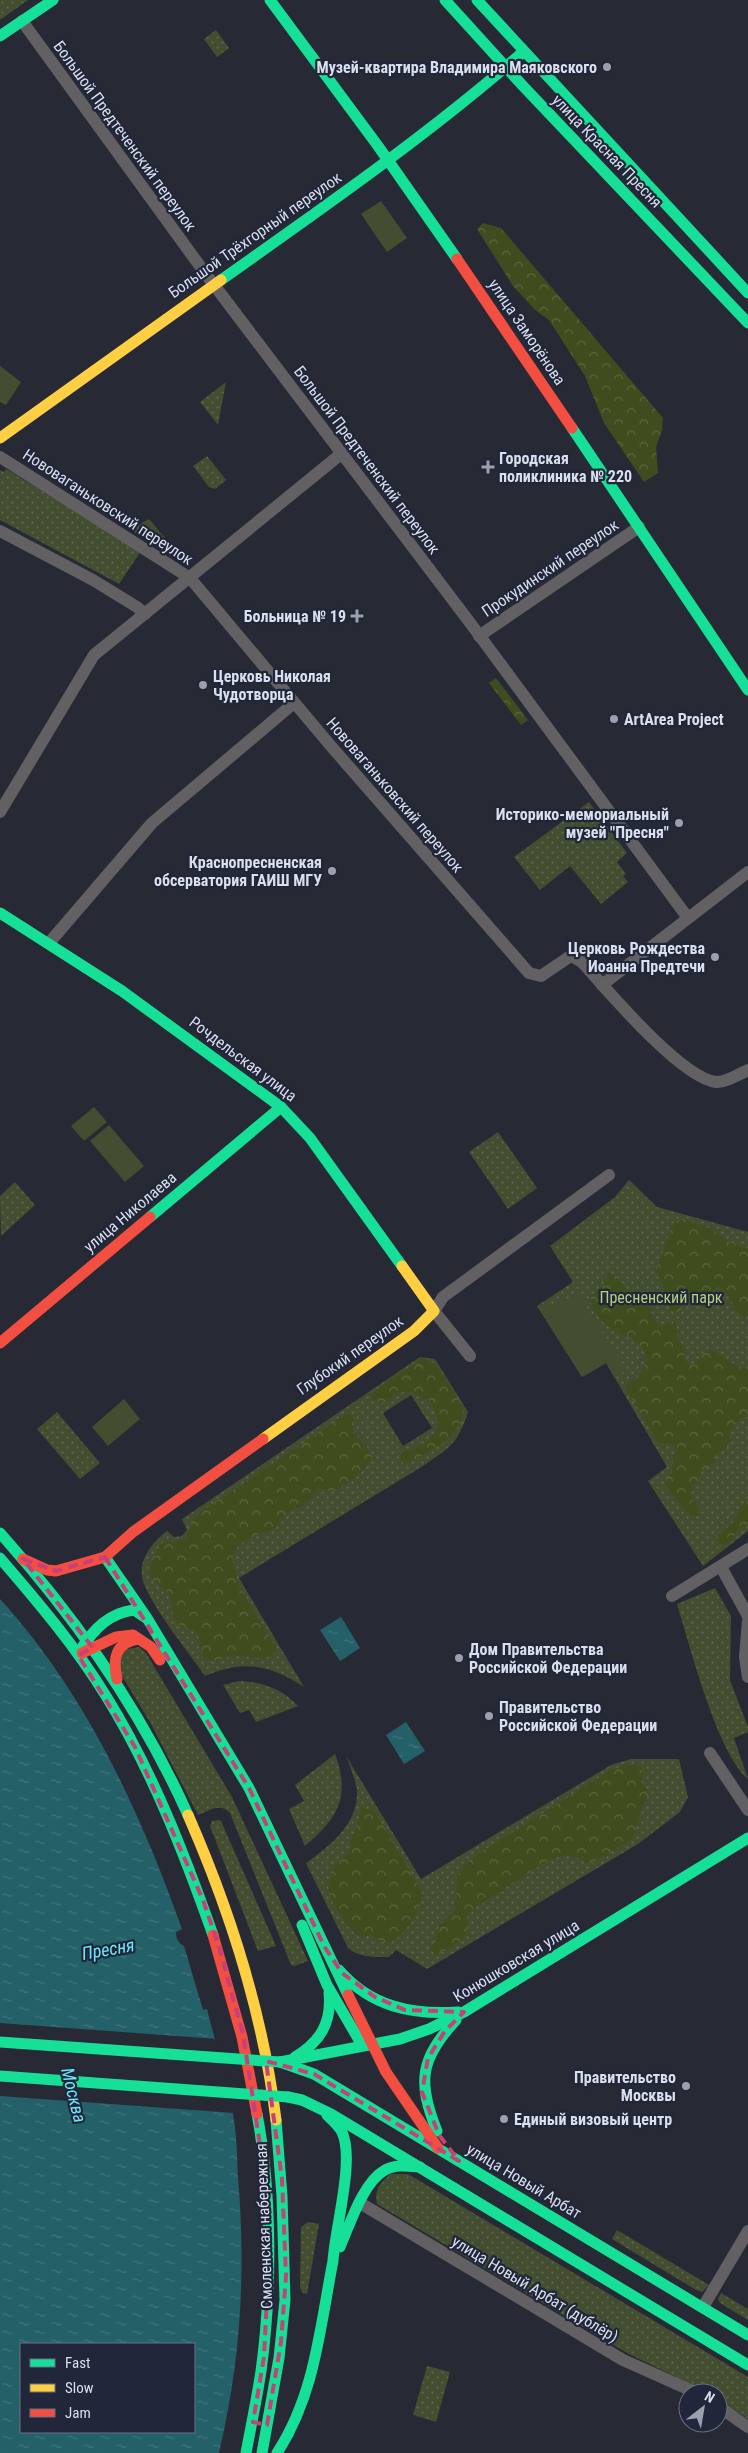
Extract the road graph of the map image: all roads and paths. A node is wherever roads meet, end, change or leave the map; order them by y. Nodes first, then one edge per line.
1 (53, 0) edge
2 (270, 0) edge
3 (446, 0) edge
4 (477, 0) edge
5 (22, 21) junction
6 (0, 36) edge
7 (523, 52) junction
8 (506, 68) junction
9 (388, 161) junction
10 (214, 284) junction
11 (748, 293) edge
12 (748, 322) edge
13 (0, 438) edge
14 (341, 454) junction
15 (0, 457) edge
16 (639, 528) junction
17 (0, 531) edge
18 (190, 578) junction
19 (145, 614) junction
20 (480, 636) junction
21 (744, 673) edge
22 (748, 690) edge
23 (294, 702) junction
24 (0, 812) edge
25 (748, 872) edge
26 (0, 913) edge
27 (688, 918) junction
28 (49, 943) junction
29 (602, 985) junction
30 (748, 1070) edge
31 (281, 1106) junction
32 (609, 1176) dead end
33 (434, 1311) junction
34 (0, 1343) edge
35 (470, 1356) dead end
36 (0, 1533) edge
37 (748, 1549) edge
38 (105, 1557) junction
39 (0, 1558) edge
40 (23, 1559) junction
41 (721, 1567) junction
42 (672, 1596) dead end
43 (748, 1616) edge
44 (109, 1618) junction
45 (146, 1618) junction
46 (748, 1621) edge
47 (142, 1639) junction
48 (90, 1643) junction
49 (78, 1655) junction
50 (748, 1677) edge
51 (119, 1687) junction
52 (710, 1753) dead end
53 (748, 1810) edge
54 (748, 1838) edge
55 (324, 1946) junction
56 (327, 1985) junction
57 (464, 2012) junction
58 (0, 2042) edge
59 (369, 2046) junction
60 (280, 2062) junction
61 (0, 2076) edge
62 (315, 2105) junction
63 (438, 2148) junction
64 (459, 2161) junction
65 (420, 2167) junction
66 (360, 2203) junction
67 (748, 2230) edge
68 (333, 2261) junction
69 (703, 2308) junction
70 (748, 2335) edge
71 (748, 2365) edge
72 (678, 2384) edge
73 (302, 2410) junction
74 (728, 2413) edge
75 (253, 2422) junction
76 (267, 2425) junction
77 (748, 2427) edge
78 (246, 2453) edge
79 (262, 2453) edge
80 (277, 2453) edge

1 - 5 main road
2 - 9 main road, улица Заморёнова
3 - 8 main road, улица Красная Пресня
4 - 7 main road, улица Красная Пресня
5 - 6 main road
5 - 10 street, Большой Предтеченский переулок
7 - 8 main road, Большой Трёхгорный переулок
7 - 11 main road, улица Красная Пресня
8 - 9 main road, Большой Трёхгорный переулок
8 - 12 main road, улица Красная Пресня
9 - 10 main road, Большой Трёхгорный переулок
9 - 16 main road, улица Заморёнова
10 - 13 main road, Большой Трёхгорный переулок
10 - 14 street, Большой Предтеченский переулок
14 - 18 street
14 - 20 street, Большой Предтеченский переулок
15 - 18 street, Нововаганьковский переулок
16 - 20 street, Прокудинский переулок
16 - 21 main road, улица Заморёнова
17 - 19 street
18 - 19 street
18 - 23 street, Нововаганьковский переулок
19 - 24 street
20 - 27 street, Большой Предтеченский переулок
21 - 22 main road, улица Заморёнова
23 - 28 street
23 - 29 street, Нововаганьковский переулок
25 - 27 street
26 - 28 main road, Рочдельская улица
27 - 29 street
28 - 31 main road, Рочдельская улица
29 - 30 street
31 - 33 main road, Рочдельская улица
31 - 34 main road, улица Николаева
32 - 33 street, Глубокий переулок
33 - 35 street, Рочдельская улица
33 - 38 main road, Глубокий переулок
36 - 40 main road, Смоленская набережная
37 - 41 street
38 - 40 main road
38 - 44 main road
38 - 45 main road
39 - 49 main road, Смоленская набережная
40 - 48 main road, Смоленская набережная
41 - 42 street
41 - 43 street
44 - 45 main road
44 - 48 main road
45 - 55 main road
46 - 50 street
47 - 48 main road
47 - 51 main road
47 - 56 main road
48 - 49 main road
48 - 51 main road, Смоленская набережная
49 - 75 main road, Смоленская набережная
51 - 76 main road, Смоленская набережная
52 - 53 street
54 - 57 main road, Конюшковская улица
55 - 57 main road
55 - 59 main road
56 - 59 main road
56 - 60 main road
57 - 59 main road, Конюшковская улица
57 - 64 main road
58 - 60 main road, bridge
59 - 60 main road, Конюшковская улица
59 - 63 main road
60 - 63 main road, улица Новый Арбат
61 - 62 main road, bridge
62 - 65 main road
62 - 68 main road
63 - 64 main road, улица Новый Арбат
64 - 69 main road, улица Новый Арбат
65 - 66 main road
65 - 71 main road
66 - 68 main road
66 - 72 street, улица Новый Арбат (дублёр)
67 - 69 street
68 - 73 main road
69 - 70 main road, улица Новый Арбат
73 - 76 main road
73 - 80 main road
74 - 77 street
75 - 76 main road
75 - 78 main road, Смоленская набережная
76 - 79 main road, Смоленская набережная

